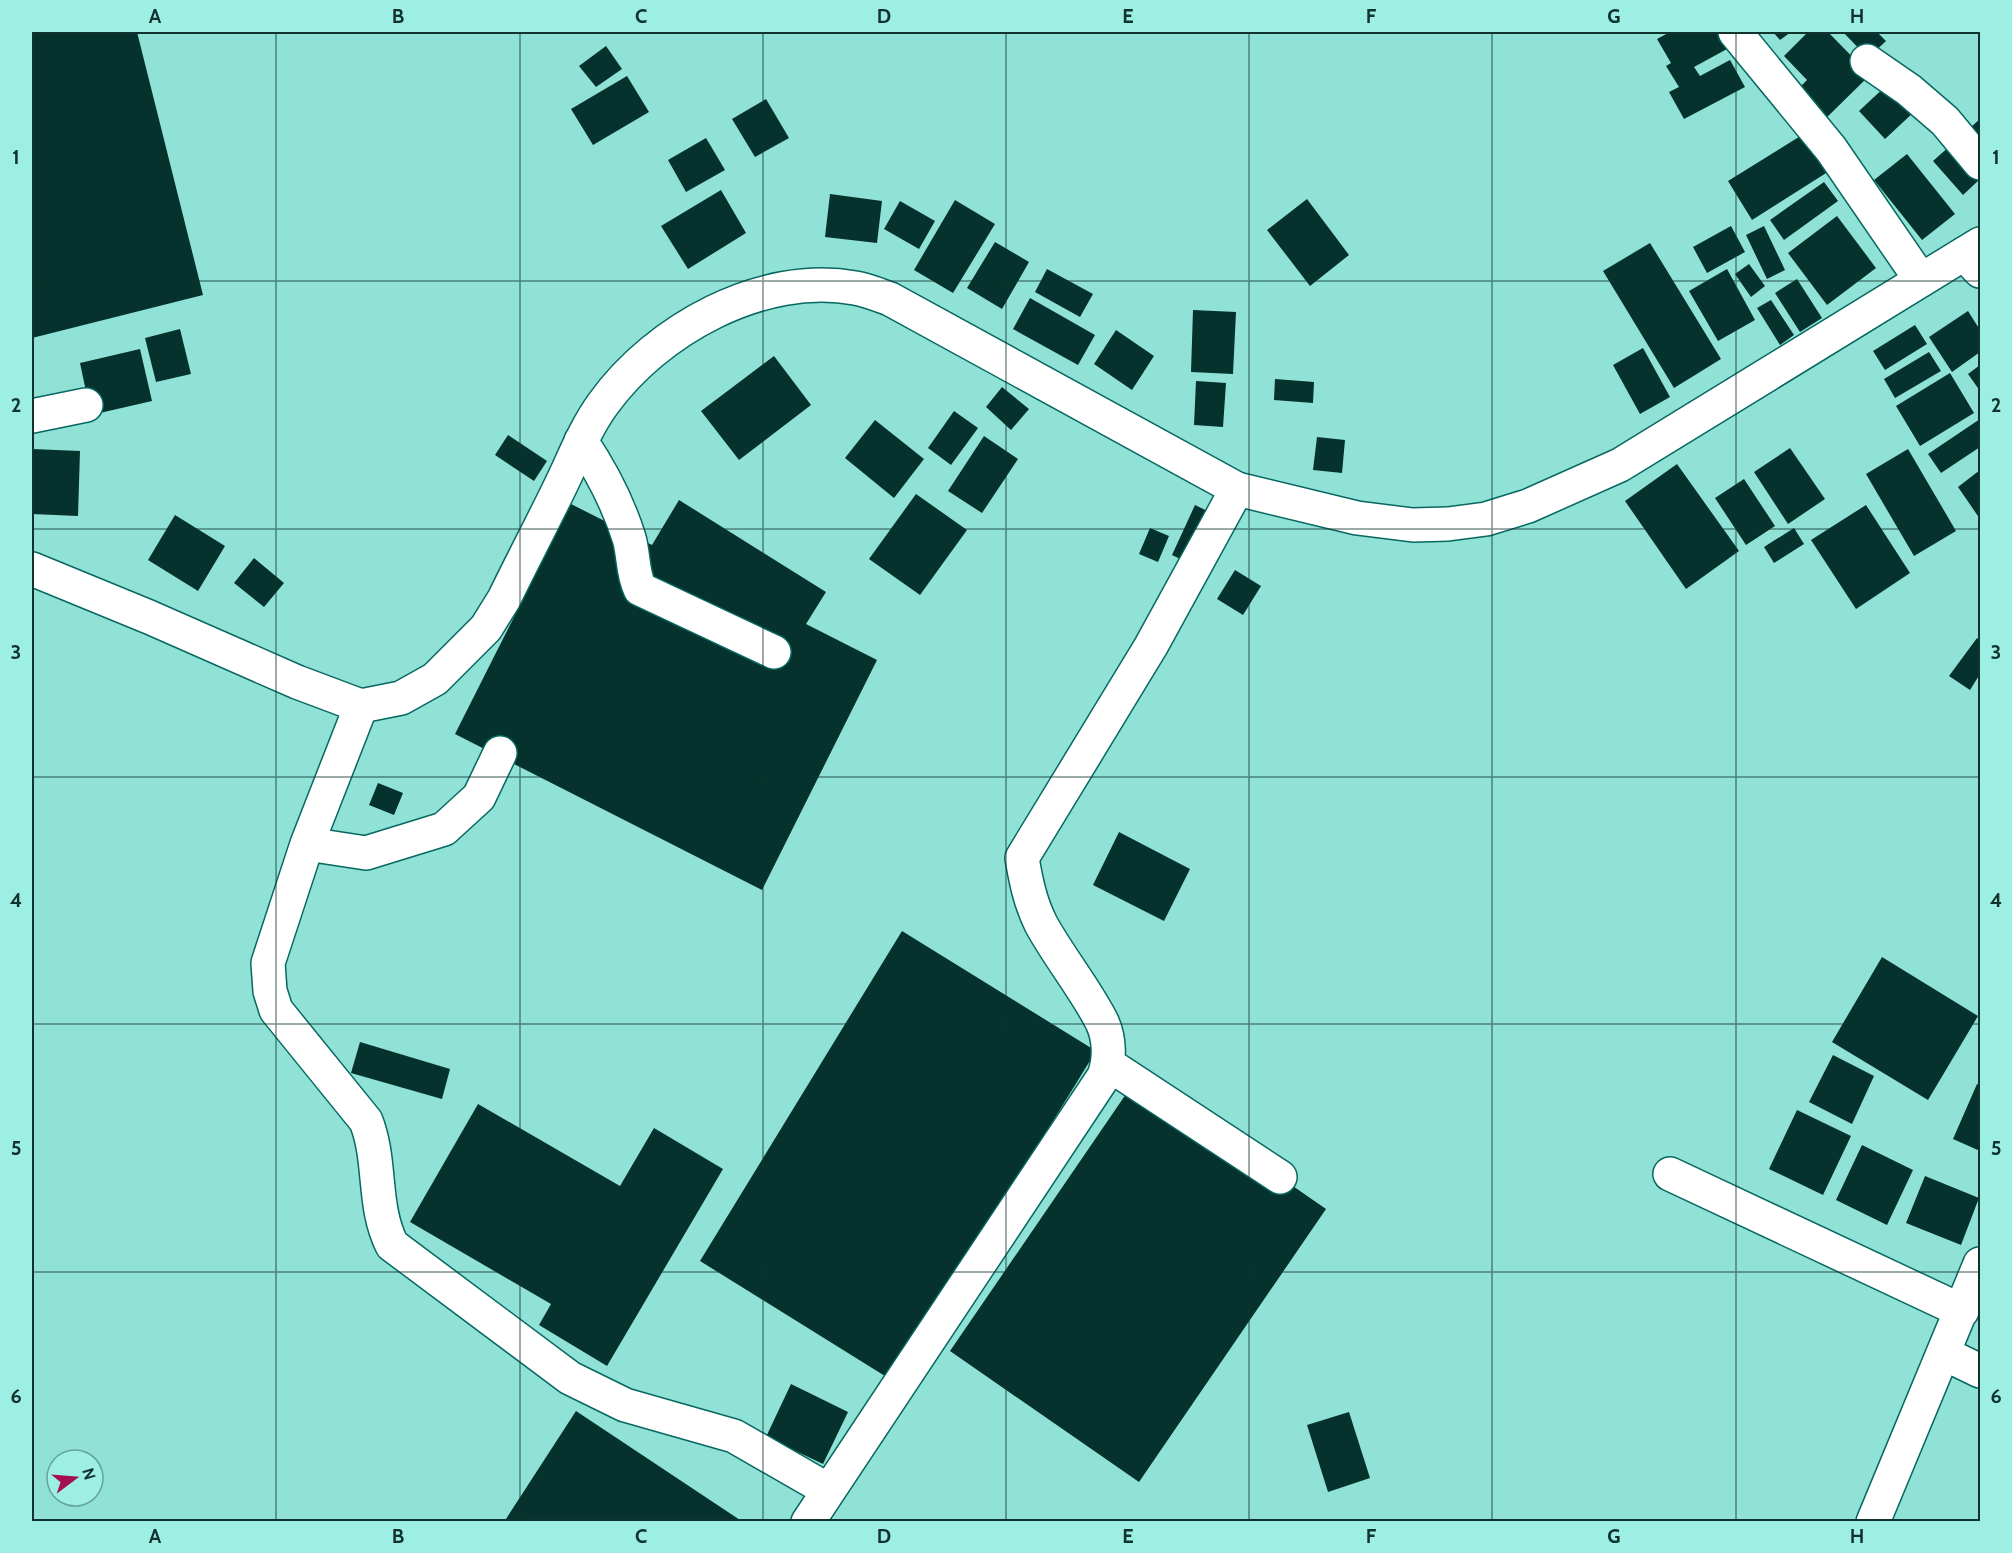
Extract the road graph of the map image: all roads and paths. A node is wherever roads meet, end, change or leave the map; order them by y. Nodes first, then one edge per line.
1 (1735, 32) edge
2 (1867, 61) dead end
3 (1980, 163) edge
4 (1975, 256) edge
5 (1921, 280) junction
6 (86, 405) dead end
7 (32, 416) edge
8 (581, 441) junction
9 (1237, 489) junction
10 (32, 569) edge
11 (774, 652) dead end
12 (361, 706) junction
13 (500, 753) dead end
14 (307, 844) junction
15 (1108, 1064) junction
16 (1670, 1174) dead end
17 (1280, 1177) dead end
18 (1980, 1264) edge
19 (1962, 1311) junction
20 (1945, 1354) junction
21 (1980, 1371) edge
22 (828, 1490) junction
23 (808, 1521) edge
24 (1873, 1521) edge

1 - 5 main road
2 - 3 main road
4 - 5 main road
5 - 9 main road
6 - 7 main road
8 - 9 main road
8 - 11 main road
8 - 12 main road
9 - 15 main road
10 - 12 main road
12 - 14 main road
13 - 14 main road
14 - 22 main road
15 - 17 main road
15 - 22 main road
16 - 19 main road
18 - 19 main road
19 - 20 main road
20 - 21 main road
20 - 24 main road
22 - 23 main road

